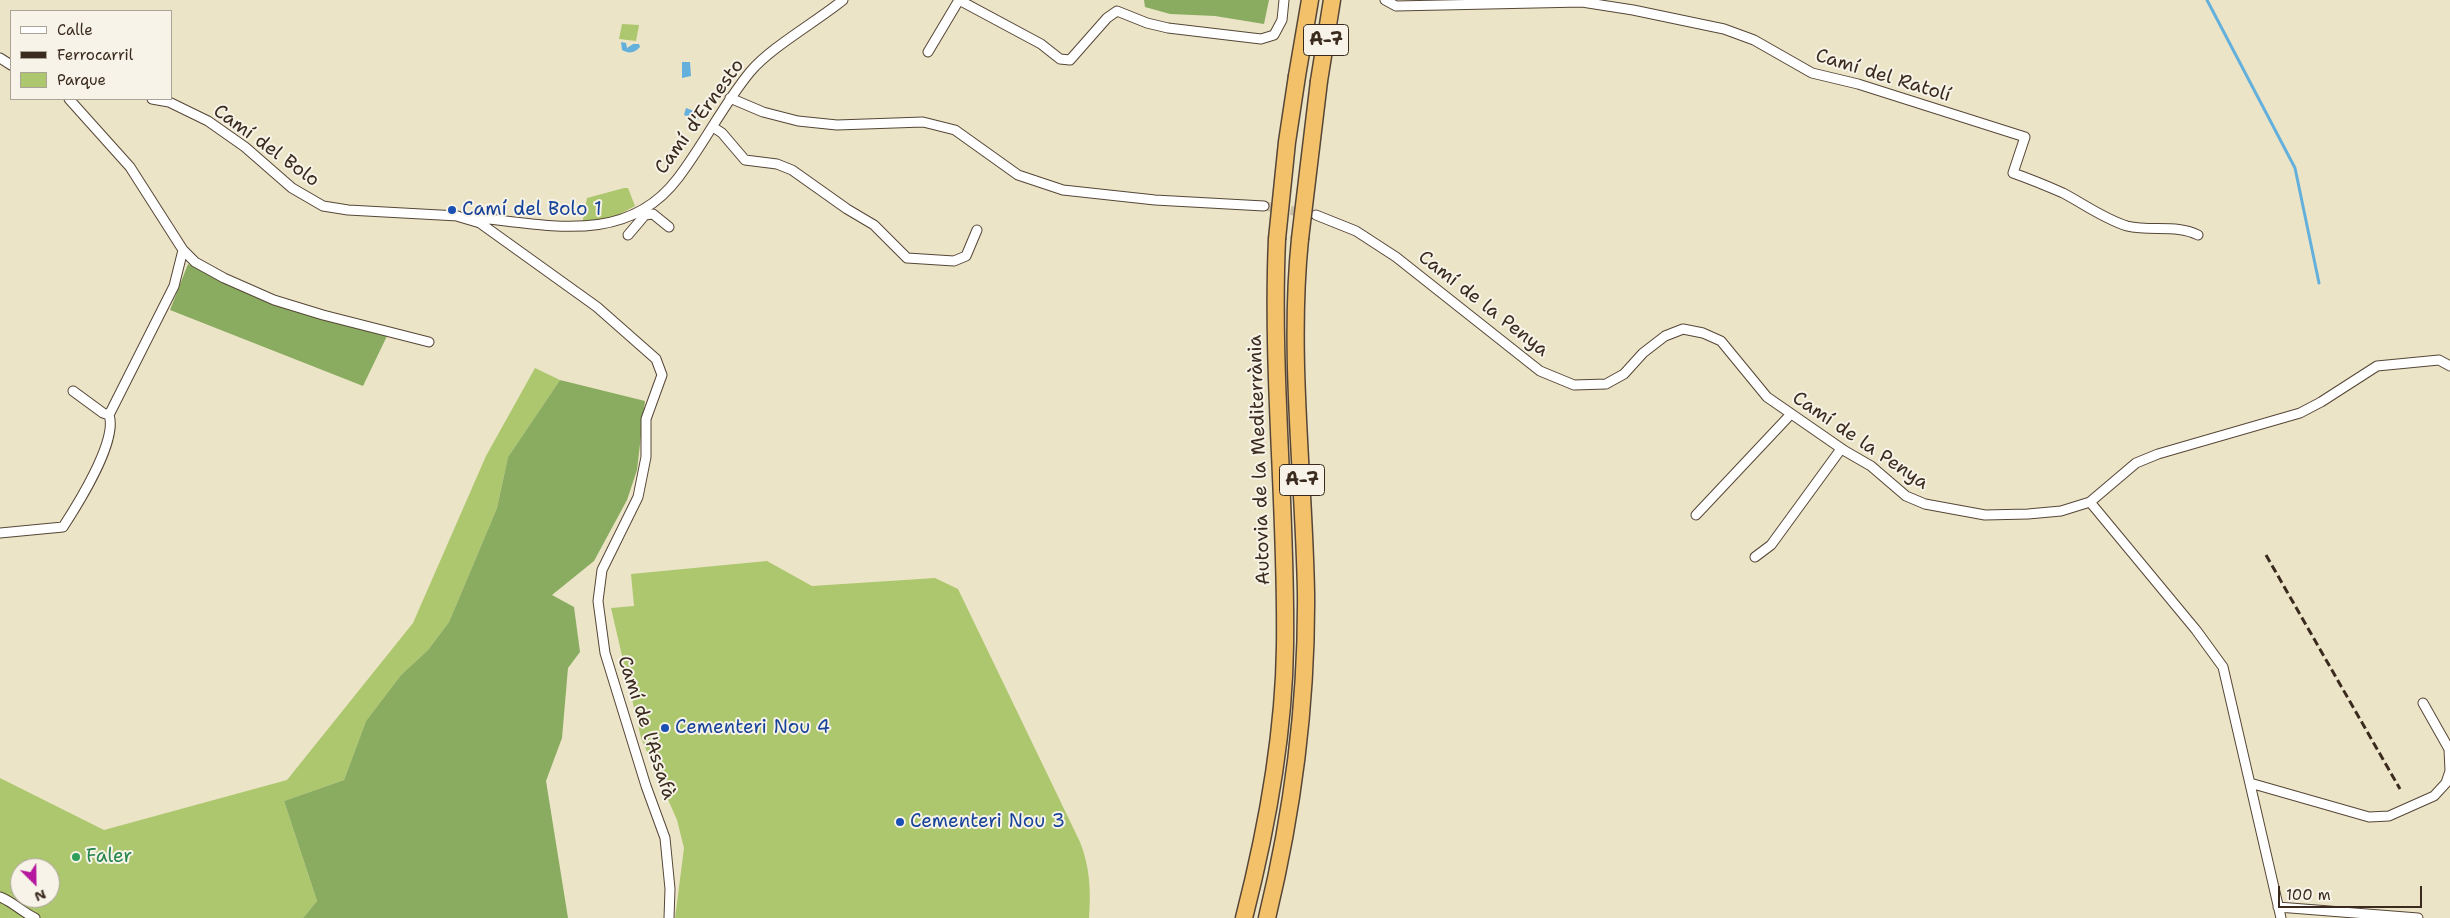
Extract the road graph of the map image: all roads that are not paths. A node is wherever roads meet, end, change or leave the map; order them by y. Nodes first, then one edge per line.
1 (843, 0) edge
2 (959, 0) edge
3 (1284, 0) edge
4 (1310, 0) edge
5 (1332, 0) edge
6 (1385, 0) edge
7 (928, 52) dead end
8 (730, 98) junction
9 (70, 100) edge
10 (158, 100) edge
11 (713, 127) junction
12 (654, 203) junction
13 (1264, 206) tunnel mouth
14 (453, 215) junction
15 (645, 215) junction
16 (1316, 215) tunnel mouth
17 (669, 227) dead end
18 (977, 230) dead end
19 (628, 235) dead end
20 (2198, 235) dead end
21 (183, 250) junction
22 (429, 342) dead end
23 (2450, 366) edge
24 (73, 391) dead end
25 (1791, 414) junction
26 (109, 415) junction
27 (1841, 448) junction
28 (2090, 502) junction
29 (1696, 515) dead end
30 (0, 533) edge
31 (1755, 557) dead end
32 (2423, 702) dead end
33 (2250, 783) junction
34 (0, 897) edge
35 (2278, 907) junction
36 (35, 918) edge
37 (668, 918) edge
38 (1244, 918) edge
39 (1267, 918) edge
40 (2281, 918) edge
41 (2418, 918) edge

1 - 8 street, Camí d'Ernesto
2 - 3 street
2 - 7 street
4 - 38 highway, Autovia de la Mediterrània / A-7, bridge
5 - 39 highway, A-7, bridge
6 - 20 street, Camí del Ratolí
8 - 11 street, Camí d'Ernesto
8 - 13 street
9 - 21 street
10 - 14 street, Camí del Bolo
11 - 12 street, Camí d'Ernesto
11 - 18 street
12 - 14 street, Camí d'Ernesto
12 - 15 street
14 - 37 street, Camí de l'Assafà
15 - 17 street
15 - 19 street
16 - 25 street, Camí de la Penya
21 - 22 street
21 - 26 street
23 - 28 street, Camí de la Penya
24 - 26 street
25 - 27 street, Camí de la Penya
25 - 29 street
26 - 30 street
27 - 28 street, Camí de la Penya
27 - 31 street
28 - 33 street
32 - 33 street
33 - 35 street
34 - 36 street
35 - 40 street
35 - 41 street

